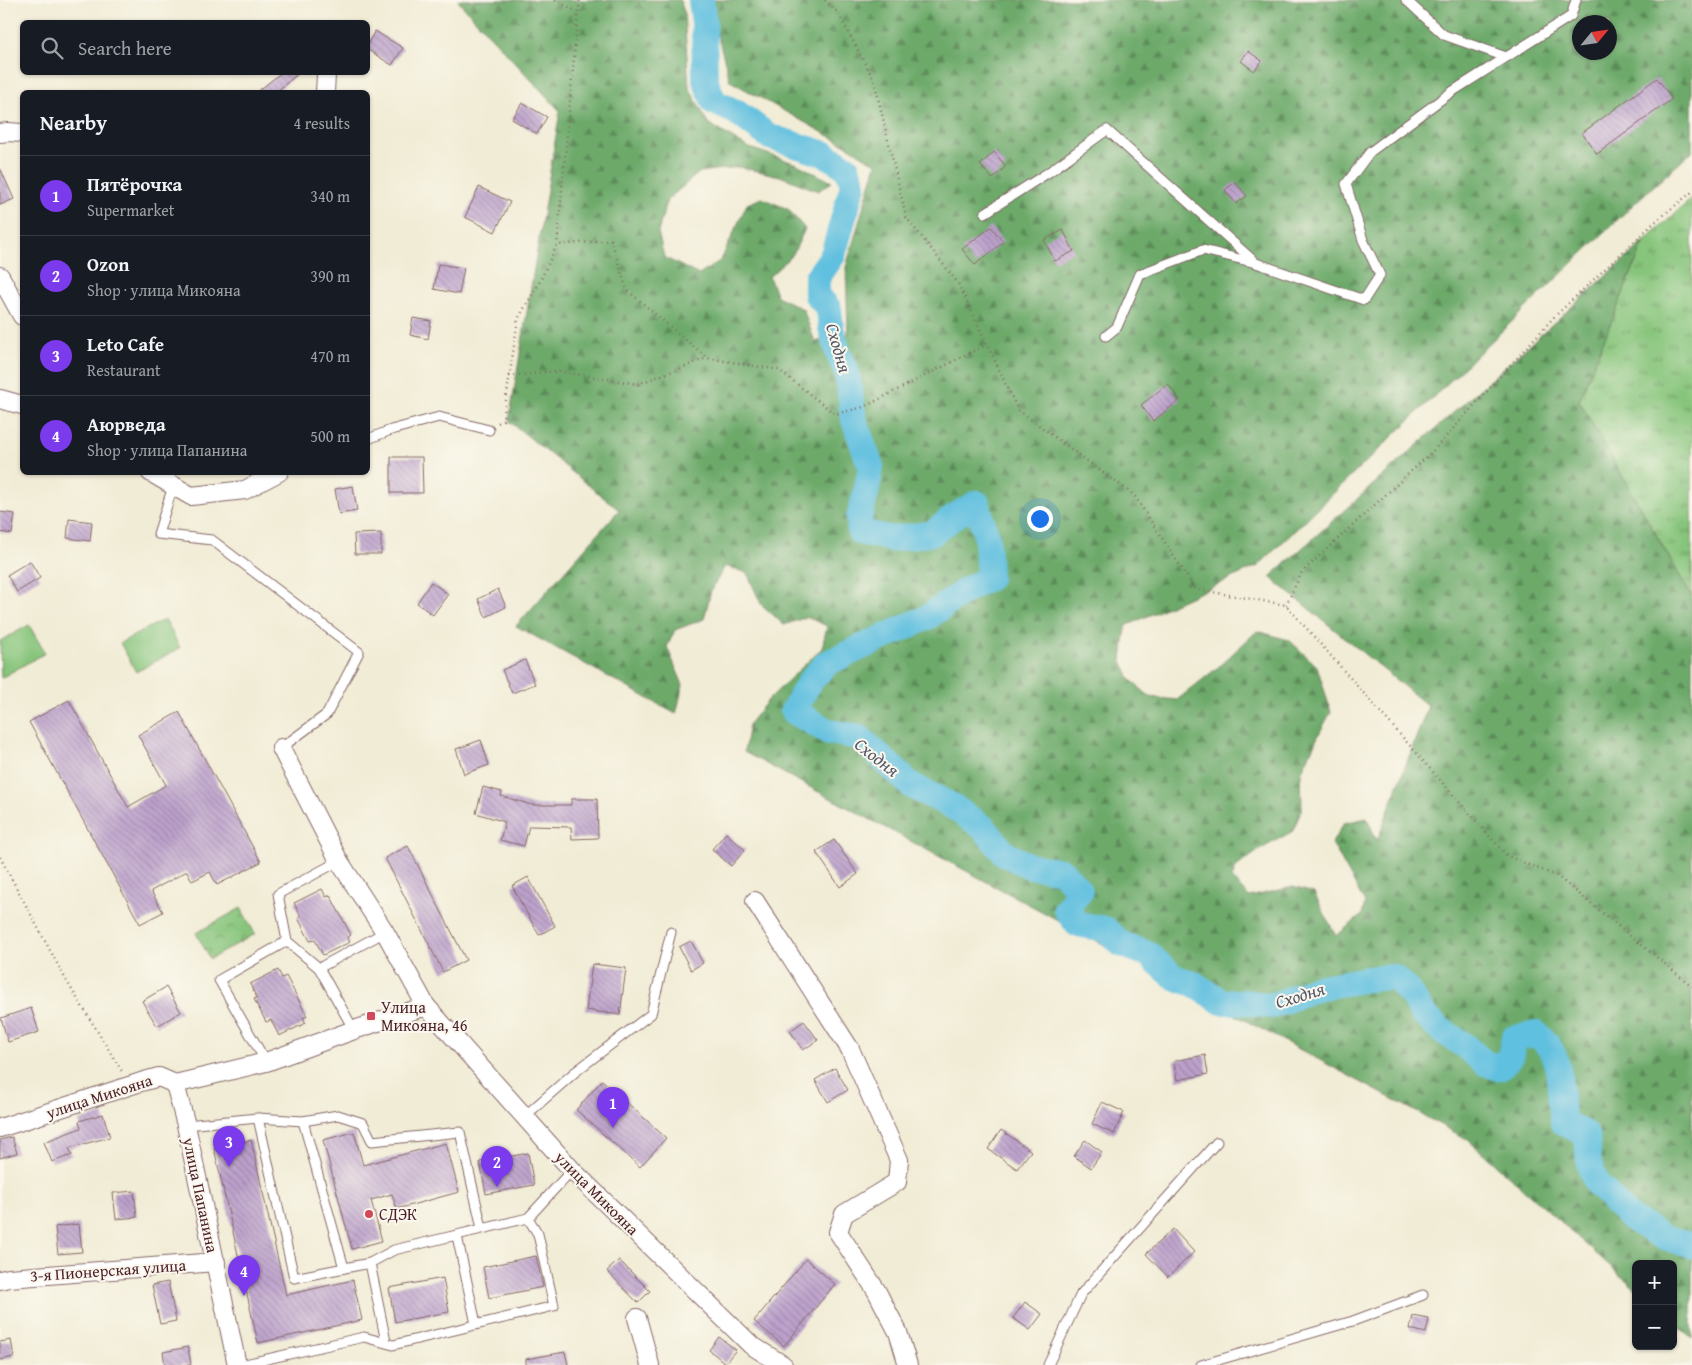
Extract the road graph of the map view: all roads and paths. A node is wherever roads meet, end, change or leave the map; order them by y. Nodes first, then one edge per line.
1 (555, 0) edge
2 (580, 0) edge
3 (824, 0) edge
4 (1406, 0) edge
5 (1576, 0) edge
6 (578, 12) junction
7 (1506, 57) junction
8 (326, 75) dead end
9 (325, 90) edge
10 (0, 133) edge
11 (20, 133) edge
12 (1692, 192) edge
13 (985, 213) dead end
14 (557, 244) junction
15 (1256, 263) junction
16 (0, 276) edge
17 (20, 312) edge
18 (1106, 336) dead end
19 (987, 344) junction
20 (707, 358) junction
21 (509, 376) junction
22 (0, 399) edge
23 (20, 404) edge
24 (489, 430) joint
25 (370, 438) edge
26 (155, 475) edge
27 (273, 475) edge
28 (173, 486) junction
29 (1286, 605) junction
30 (282, 748) joint
31 (0, 857) edge
32 (339, 860) junction
33 (754, 901) dead end
34 (385, 932) junction
35 (671, 932) dead end
36 (287, 941) junction
37 (319, 968) junction
38 (1692, 986) edge
39 (426, 1006) junction
40 (354, 1030) junction
41 (266, 1062) junction
42 (175, 1084) junction
43 (130, 1085) junction
44 (525, 1116) junction
45 (258, 1118) junction
46 (303, 1121) junction
47 (186, 1125) junction
48 (0, 1128) edge
49 (1217, 1142) dead end
50 (572, 1170) junction
51 (528, 1218) junction
52 (482, 1228) junction
53 (457, 1236) junction
54 (216, 1262) junction
55 (370, 1263) junction
56 (344, 1268) junction
57 (0, 1280) edge
58 (1423, 1295) dead end
59 (637, 1318) dead end
60 (476, 1324) junction
61 (386, 1342) junction
62 (239, 1365) edge
63 (650, 1365) edge
64 (783, 1365) edge
65 (908, 1365) edge
66 (1048, 1365) edge
67 (1201, 1365) edge

1 - 6 path
2 - 6 path
3 - 19 path
4 - 7 lane
5 - 7 lane
6 - 14 path
7 - 15 lane
8 - 9 street
10 - 11 street
12 - 29 path
13 - 15 lane
14 - 20 path
14 - 21 path
15 - 18 lane
16 - 17 street
19 - 20 path
19 - 29 path
20 - 21 path
21 - 24 path
22 - 23 street
24 - 25 lane
26 - 28 street
27 - 28 street
28 - 30 lane
29 - 38 path
30 - 32 street, улица Микояна
31 - 43 path
32 - 34 street, улица Микояна
32 - 36 lane
33 - 65 street
34 - 37 lane
34 - 39 street, улица Микояна
35 - 44 lane
36 - 37 lane
36 - 41 lane
37 - 40 lane
39 - 40 street, улица Микояна
39 - 44 street, улица Микояна
40 - 41 street, улица Микояна
41 - 42 street, улица Микояна
42 - 43 street, улица Микояна
42 - 47 street, улица Папанина
43 - 48 street, улица Микояна
44 - 50 street, улица Микояна
45 - 46 lane
45 - 47 lane
45 - 56 lane
46 - 52 lane
46 - 56 lane
47 - 54 street, улица Папанина
49 - 66 lane
50 - 51 lane
50 - 64 street, улица Микояна
51 - 52 lane
51 - 60 lane
52 - 53 lane
53 - 55 lane
53 - 60 lane
54 - 57 street, 3-я Пионерская улица
54 - 62 street, улица Папанина
55 - 56 lane
55 - 61 lane
58 - 67 lane
59 - 63 street
60 - 61 lane
61 - 62 lane

